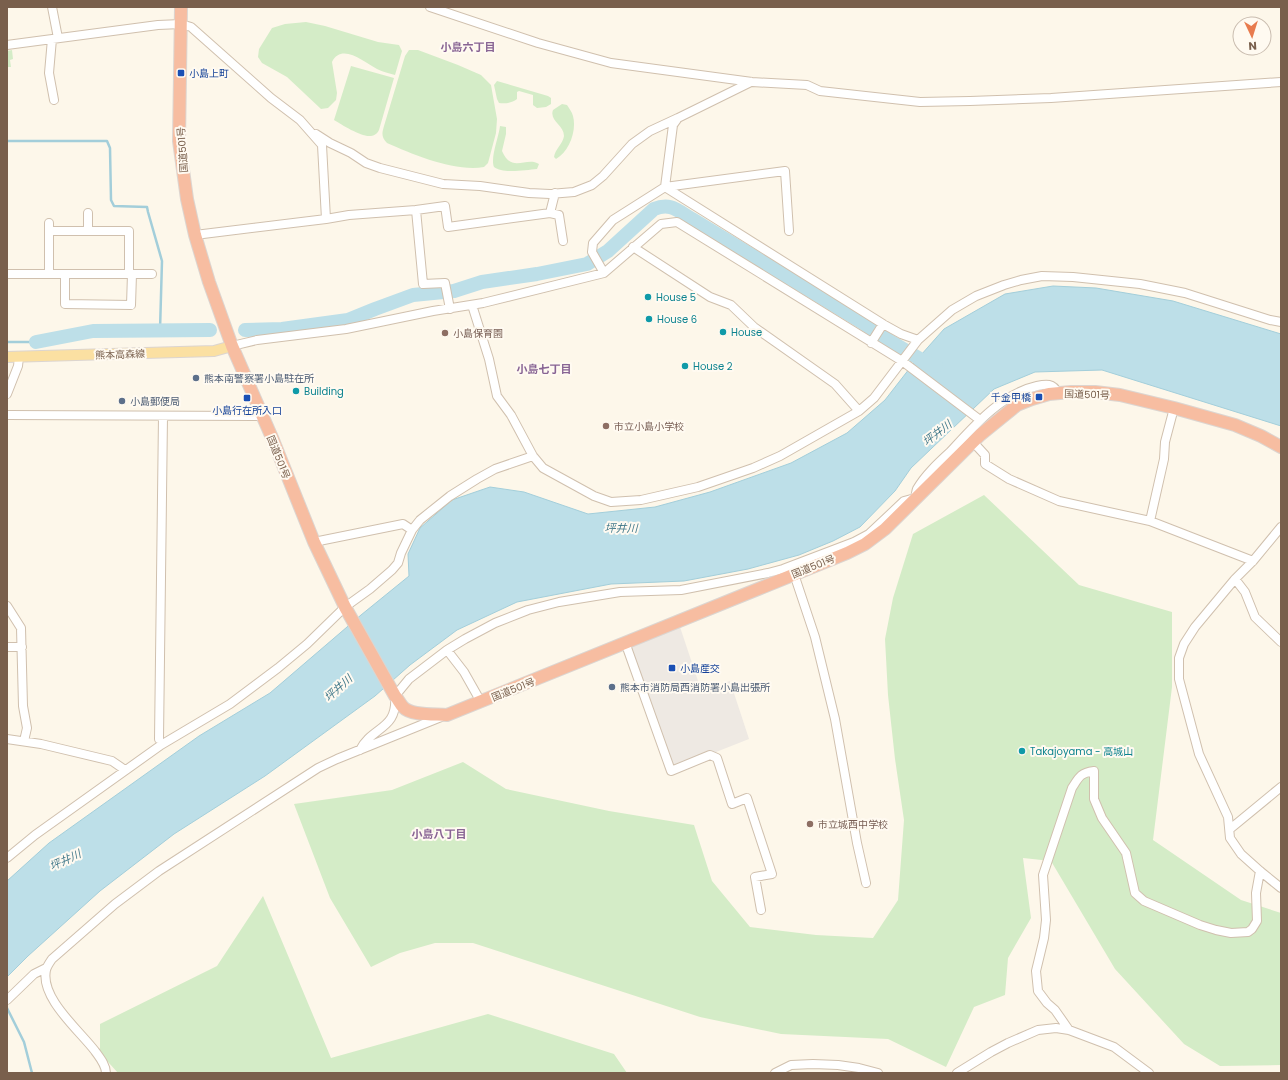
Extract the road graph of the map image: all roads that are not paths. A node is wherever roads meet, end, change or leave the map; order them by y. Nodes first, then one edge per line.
1 (52, 7) edge
2 (181, 7) edge
3 (430, 7) edge
4 (181, 24) junction
5 (55, 38) junction
6 (7, 45) edge
7 (752, 82) junction
8 (1281, 82) edge
9 (54, 100) dead end
10 (678, 118) junction
11 (304, 125) junction
12 (665, 187) junction
13 (556, 194) junction
14 (416, 210) junction
15 (88, 213) dead end
16 (550, 213) junction
17 (326, 220) junction
18 (88, 231) junction
19 (789, 231) dead end
20 (195, 235) junction
21 (563, 242) dead end
22 (633, 247) junction
23 (7, 274) edge
24 (49, 274) junction
25 (65, 274) junction
26 (130, 274) junction
27 (152, 274) dead end
28 (604, 274) junction
29 (472, 305) junction
30 (450, 309) junction
31 (1281, 322) edge
32 (883, 324) junction
33 (917, 341) junction
34 (871, 342) junction
35 (232, 346) junction
36 (7, 357) edge
37 (19, 357) junction
38 (904, 361) junction
39 (1058, 393) junction
40 (7, 394) edge
41 (1174, 408) junction
42 (859, 411) junction
43 (7, 415) edge
44 (163, 416) junction
45 (263, 416) junction
46 (977, 419) junction
47 (973, 442) junction
48 (1281, 447) edge
49 (533, 456) junction
50 (915, 498) junction
51 (1150, 521) junction
52 (412, 530) junction
53 (1279, 531) edge
54 (314, 542) junction
55 (1253, 561) junction
56 (794, 574) junction
57 (1235, 579) junction
58 (7, 606) edge
59 (346, 609) junction
60 (625, 642) junction
61 (1281, 642) edge
62 (7, 647) edge
63 (22, 647) junction
64 (447, 650) junction
65 (394, 694) junction
66 (481, 702) junction
67 (447, 715) junction
68 (7, 739) edge
69 (159, 739) dead end
70 (24, 741) junction
71 (360, 750) junction
72 (125, 770) junction
73 (1281, 788) edge
74 (1230, 828) junction
75 (9, 856) edge
76 (1260, 871) junction
77 (866, 883) dead end
78 (1281, 888) edge
79 (761, 910) dead end
80 (46, 968) junction
81 (9, 999) edge
82 (1069, 1030) junction
83 (106, 1073) edge
84 (775, 1073) edge
85 (878, 1073) edge
86 (957, 1073) edge
87 (1149, 1073) edge

1 - 5 street
2 - 4 highway, 国道501号
3 - 7 street
4 - 5 street
4 - 11 street
4 - 20 highway, 国道501号
5 - 6 street
5 - 9 street
7 - 8 street
7 - 10 street
10 - 12 street
10 - 13 street
11 - 13 street
11 - 17 street
12 - 19 street
12 - 28 street
12 - 32 street
13 - 16 street
14 - 16 street
14 - 17 street
14 - 30 street
15 - 18 street
16 - 21 street
17 - 20 street
18 - 24 street
18 - 26 street
20 - 35 highway, 国道501号
22 - 28 street
22 - 34 street
22 - 42 street
23 - 24 street
24 - 25 street
25 - 26 street
25 - 26 street
26 - 27 street
28 - 29 street
29 - 30 street
29 - 49 street
30 - 35 street
31 - 33 street
32 - 33 street
32 - 34 street
33 - 38 street
34 - 38 street
35 - 37 main road, 熊本高森線
35 - 45 highway, 国道501号
36 - 37 main road, 熊本高森線
37 - 40 street
38 - 42 street
38 - 46 street
39 - 41 highway, 国道501号
39 - 46 street
39 - 47 highway, 国道501号
41 - 48 highway, 国道501号
41 - 51 street
42 - 49 street
43 - 44 street
44 - 45 street
44 - 69 street
45 - 54 highway, 国道501号
46 - 50 street
47 - 50 highway, 国道501号
47 - 51 street
49 - 52 street
50 - 56 highway, 国道501号
50 - 64 street
51 - 55 street
52 - 54 street
52 - 59 street
53 - 55 street
54 - 59 highway, 国道501号
55 - 57 street
56 - 60 highway, 国道501号
56 - 77 street
57 - 61 street
57 - 74 street
58 - 63 street
59 - 65 highway, 国道501号
59 - 72 street
60 - 66 highway, 国道501号
60 - 79 street
62 - 63 street
63 - 70 street
64 - 65 street
64 - 66 street
65 - 67 highway, 国道501号
65 - 71 street
66 - 67 highway, 国道501号
67 - 71 street
68 - 70 street
70 - 72 street
71 - 80 street
72 - 75 street
73 - 74 street
74 - 76 street
76 - 78 street
76 - 82 street
80 - 81 street
80 - 83 street
82 - 86 street
82 - 87 street
84 - 85 street

